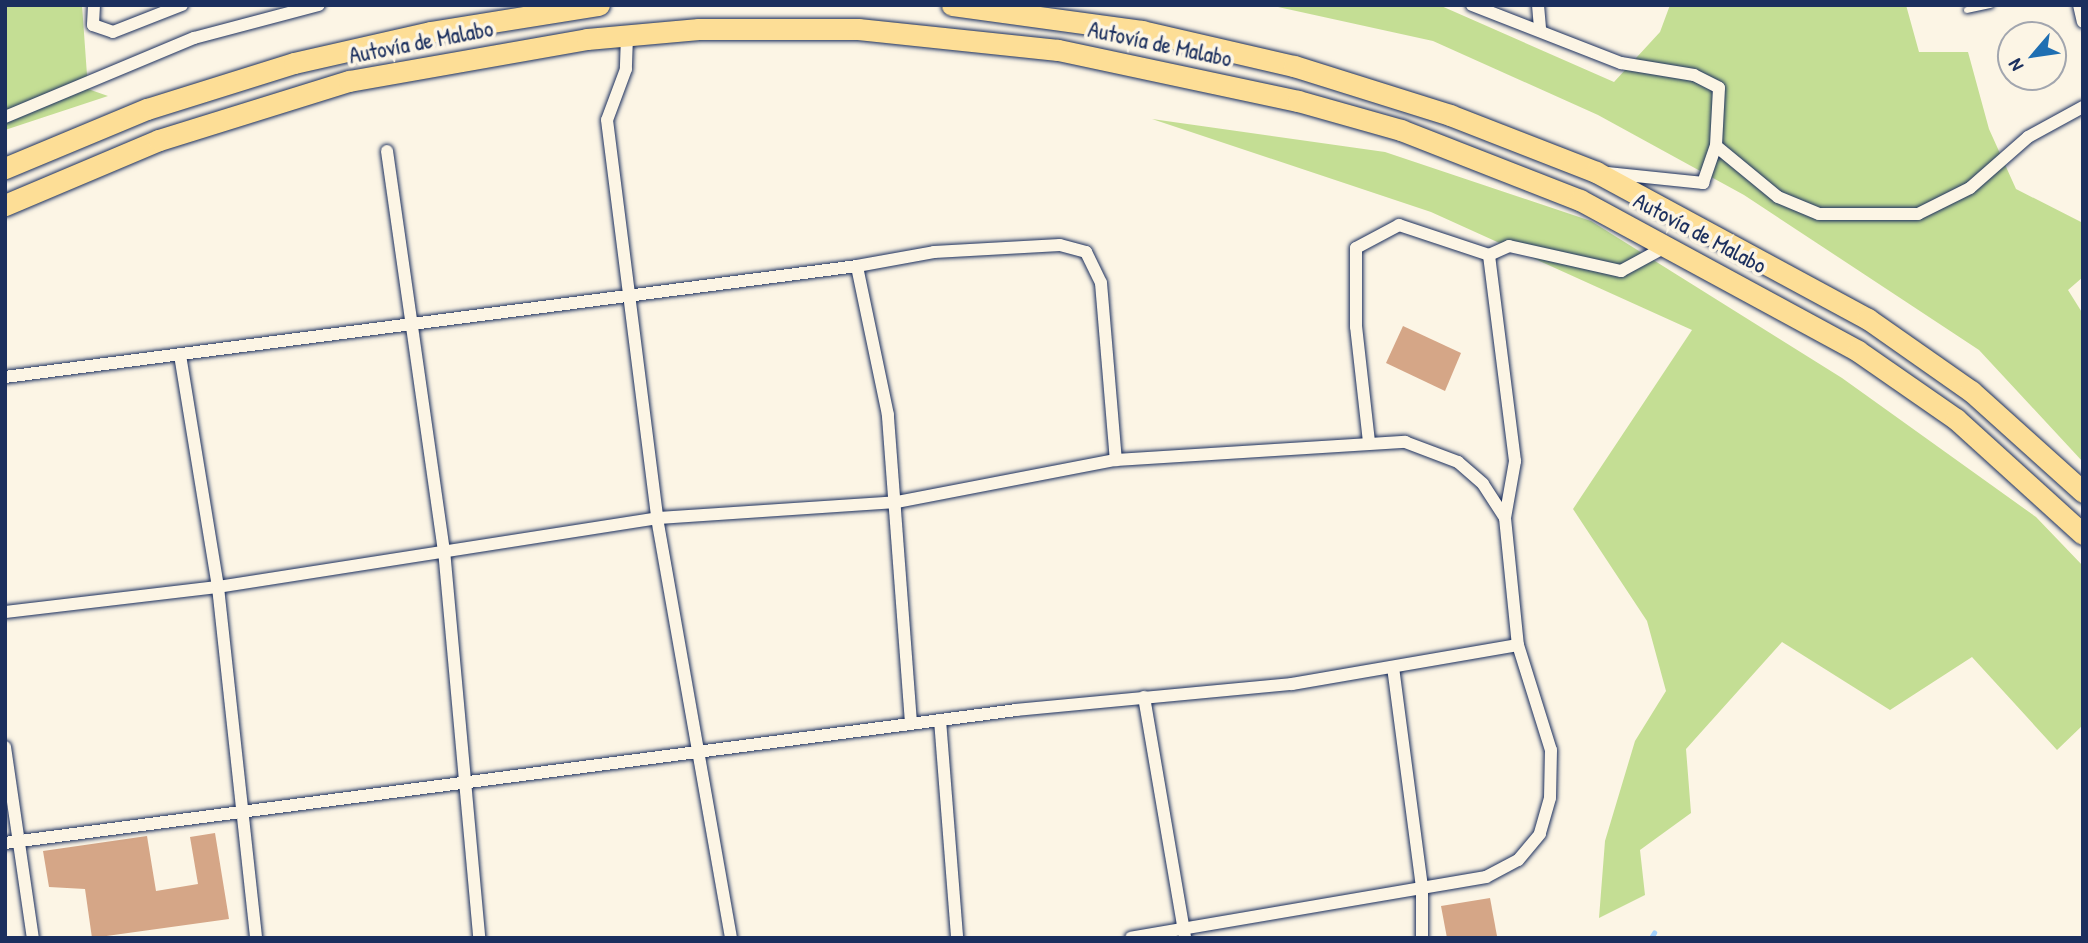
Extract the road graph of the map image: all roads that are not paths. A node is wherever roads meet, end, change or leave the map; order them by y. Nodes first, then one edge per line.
1 (94, 5) edge
2 (182, 5) edge
3 (318, 5) edge
4 (952, 5) edge
5 (1472, 5) edge
6 (1538, 5) edge
7 (1990, 5) edge
8 (2079, 5) edge
9 (587, 6) edge
10 (1967, 10) dead end
11 (2083, 22) edge
12 (1540, 30) junction
13 (627, 36) junction
14 (2083, 107) edge
15 (5, 117) edge
16 (1716, 146) junction
17 (387, 151) dead end
18 (5, 168) edge
19 (1596, 172) junction
20 (5, 205) edge
21 (1669, 245) junction
22 (1489, 255) junction
23 (856, 265) junction
24 (630, 294) junction
25 (412, 324) junction
26 (180, 355) junction
27 (5, 377) edge
28 (1369, 442) junction
29 (1116, 460) junction
30 (2083, 492) edge
31 (897, 502) junction
32 (1505, 518) junction
33 (657, 519) junction
34 (2083, 534) edge
35 (444, 550) junction
36 (218, 587) junction
37 (5, 612) edge
38 (1518, 645) junction
39 (1393, 667) junction
40 (1144, 697) junction
41 (940, 720) junction
42 (911, 723) junction
43 (5, 747) edge
44 (700, 750) junction
45 (468, 782) junction
46 (240, 814) junction
47 (10, 842) edge
48 (1422, 887) junction
49 (1185, 935) edge
50 (33, 938) edge
51 (256, 938) edge
52 (479, 938) edge
53 (731, 938) edge
54 (957, 938) edge
55 (1131, 938) edge
56 (1422, 938) edge

1 - 2 street
3 - 15 street
4 - 19 highway, Autovía de Malabo
5 - 12 street
6 - 12 street
7 - 10 lane
8 - 11 street
9 - 18 highway, Autovía de Malabo
12 - 16 street
13 - 20 highway, Autovía de Malabo
13 - 21 highway, Autovía de Malabo
13 - 24 street
14 - 16 street
16 - 19 street
17 - 25 street
19 - 30 highway, Autovía de Malabo
21 - 22 street
21 - 34 highway, Autovía de Malabo
22 - 28 street
22 - 32 street
23 - 24 street
23 - 29 street
23 - 31 street
24 - 25 street
24 - 33 street
25 - 26 street
25 - 35 street
26 - 27 street
26 - 36 street
28 - 29 street
28 - 32 street
29 - 31 street
31 - 33 street
31 - 42 street
32 - 38 street
33 - 35 street
33 - 44 street
35 - 36 street
35 - 45 street
36 - 37 street
36 - 46 street
38 - 39 street
38 - 48 street
39 - 40 street
39 - 48 street
40 - 41 street
40 - 49 street
41 - 42 street
41 - 54 street
42 - 44 street
43 - 47 street
44 - 45 street
44 - 53 street
45 - 46 street
45 - 52 street
46 - 47 street
46 - 51 street
47 - 50 street
48 - 49 street
48 - 56 street
49 - 55 street

